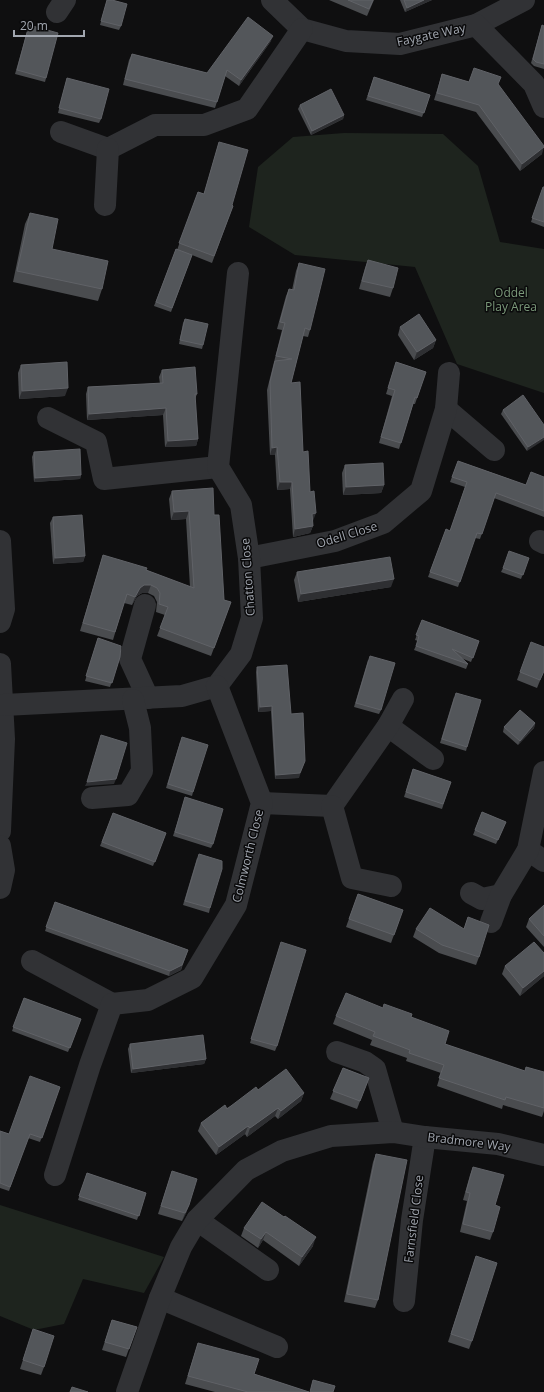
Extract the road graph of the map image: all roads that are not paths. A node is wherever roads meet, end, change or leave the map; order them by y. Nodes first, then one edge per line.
1 (272, 0) edge
2 (524, 0) edge
3 (476, 25) junction
4 (302, 29) junction
5 (539, 85) edge
6 (544, 107) edge
7 (61, 132) dead end
8 (108, 149) junction
9 (105, 205) dead end
10 (238, 273) dead end
11 (450, 373) dead end
12 (446, 409) junction
13 (48, 418) dead end
14 (494, 450) dead end
15 (218, 467) junction
16 (0, 541) edge
17 (249, 558) junction
18 (145, 605) dead end
19 (0, 622) edge
20 (0, 664) edge
21 (217, 686) junction
22 (141, 699) junction
23 (403, 699) dead end
24 (4, 705) junction
25 (388, 726) junction
26 (433, 759) dead end
27 (544, 772) edge
28 (92, 798) dead end
29 (262, 803) junction
30 (332, 806) junction
31 (0, 831) edge
32 (0, 846) edge
33 (536, 855) edge
34 (391, 886) dead end
35 (0, 888) edge
36 (471, 893) dead end
37 (501, 895) junction
38 (491, 922) dead end
39 (32, 961) dead end
40 (112, 1004) junction
41 (337, 1052) dead end
42 (393, 1132) junction
43 (425, 1137) junction
44 (544, 1155) edge
45 (55, 1174) dead end
46 (197, 1220) junction
47 (268, 1270) dead end
48 (160, 1298) junction
49 (404, 1301) dead end
50 (277, 1347) dead end
51 (127, 1392) edge

1 - 4 street, Faygate Way
2 - 3 street, Faygate Way
3 - 4 street, Faygate Way
3 - 5 street
4 - 8 street
5 - 6 street
7 - 8 street
8 - 9 street
10 - 15 street
11 - 12 street, Odell Close
12 - 14 street
12 - 17 street, Odell Close
13 - 15 street
15 - 17 street, Chatton Close
16 - 19 street
17 - 21 street, Chatton Close
18 - 22 street
20 - 24 street
21 - 22 street
21 - 29 street, Colmworth Close
22 - 24 street
22 - 28 street
23 - 25 street
24 - 31 street
25 - 26 street
25 - 30 street
27 - 33 street
29 - 30 street, Colmworth Close
29 - 40 street, Colmworth Close
30 - 34 street
32 - 35 street
33 - 37 street
36 - 37 street
37 - 38 street
39 - 40 street
40 - 45 street
41 - 42 street
42 - 43 street, Bradmore Way
42 - 46 street, Bradmore Way
43 - 44 street, Bradmore Way
43 - 49 street, Farnsfield Close
46 - 47 street
46 - 48 street, Bradmore Way
48 - 50 street
48 - 51 street, Bradmore Way

